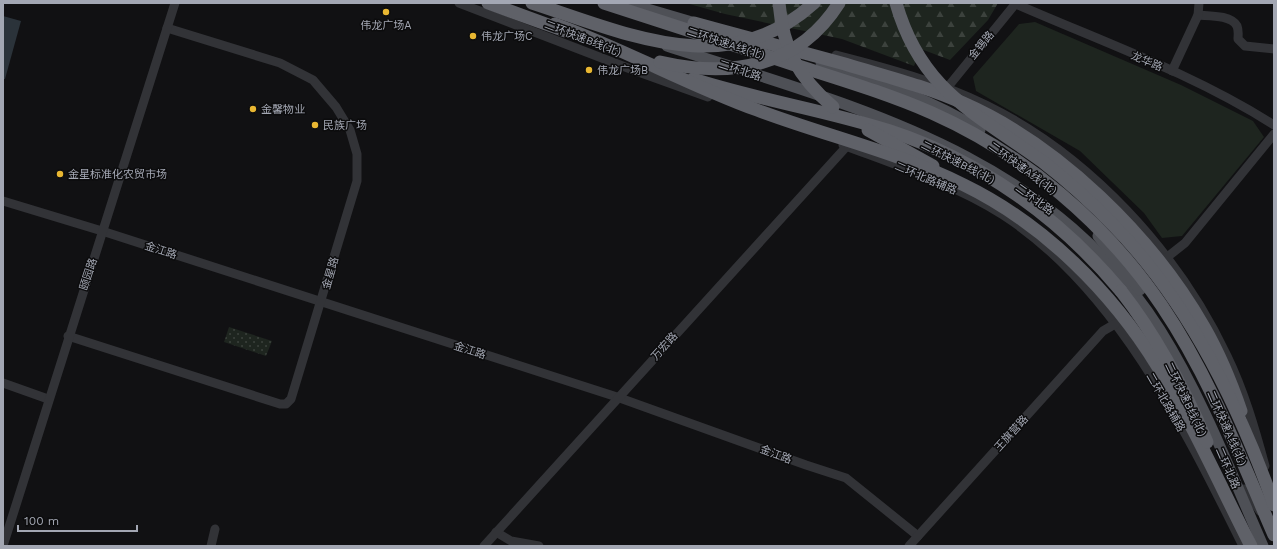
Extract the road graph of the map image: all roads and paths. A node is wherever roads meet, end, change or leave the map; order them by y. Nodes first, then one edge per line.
1 (175, 3) edge
2 (459, 3) edge
3 (488, 3) edge
4 (497, 3) edge
5 (533, 3) edge
6 (604, 3) edge
7 (628, 3) edge
8 (779, 3) edge
9 (814, 3) edge
10 (839, 3) edge
11 (896, 3) edge
12 (1199, 3) edge
13 (1016, 4) edge
14 (1198, 15) junction
15 (694, 23) junction
16 (166, 28) junction
17 (606, 43) junction
18 (1274, 49) edge
19 (1172, 71) junction
20 (947, 88) junction
21 (1274, 125) edge
22 (1274, 134) edge
23 (846, 146) junction
24 (978, 192) junction
25 (3, 201) edge
26 (102, 231) junction
27 (1166, 258) junction
28 (321, 302) junction
29 (1115, 324) junction
30 (68, 336) junction
31 (3, 383) edge
32 (617, 397) junction
33 (48, 399) junction
34 (1262, 474) junction
35 (1242, 490) junction
36 (1274, 501) edge
37 (1274, 505) edge
38 (1274, 527) edge
39 (216, 528) dead end
40 (496, 532) junction
41 (1274, 535) edge
42 (918, 536) junction
43 (3, 546) edge
44 (211, 546) edge
45 (484, 546) edge
46 (539, 546) edge
47 (908, 546) edge
48 (1243, 546) edge
49 (1248, 546) edge
50 (1252, 546) edge
51 (1263, 546) edge
52 (1269, 546) edge

1 - 16 street, 颐园路
2 - 23 street, 二环北路辅路
3 - 50 highway, 二环快速B线(北), bridge
4 - 17 highway, bridge
5 - 9 highway, bridge
5 - 35 main road, 二环北路
6 - 41 highway, 二环快速A线(北), bridge
7 - 15 main road, 二环北路
8 - 24 highway, bridge
10 - 17 highway, bridge
11 - 34 highway, bridge
12 - 14 street
13 - 19 street, 龙华路
13 - 20 street, 金锡路
14 - 18 street
14 - 19 street
15 - 20 street
15 - 34 highway, bridge
15 - 35 main road, 二环北路
16 - 26 street, 颐园路
16 - 28 street, 金星路
17 - 24 highway, bridge
19 - 21 street, 龙华路
20 - 27 street
22 - 27 street
23 - 29 street, 二环北路辅路
23 - 32 street, 万宏路
24 - 50 highway, bridge
25 - 26 street, 金江路
26 - 28 street, 金江路
26 - 30 street, 颐园路
27 - 36 street
28 - 30 street, 金星路
28 - 32 street, 金江路
29 - 42 street, 王旗营路
29 - 48 street, 二环北路辅路
30 - 33 street, 颐园路
31 - 33 street
32 - 40 street, 万宏路
32 - 42 street, 金江路
33 - 43 street, 颐园路
34 - 37 highway, bridge
35 - 38 street
35 - 49 street
35 - 51 main road, 二环北路
35 - 52 main road, 二环北路
39 - 44 street
40 - 45 street, 万宏路
40 - 46 street
42 - 47 street, 王旗营路

